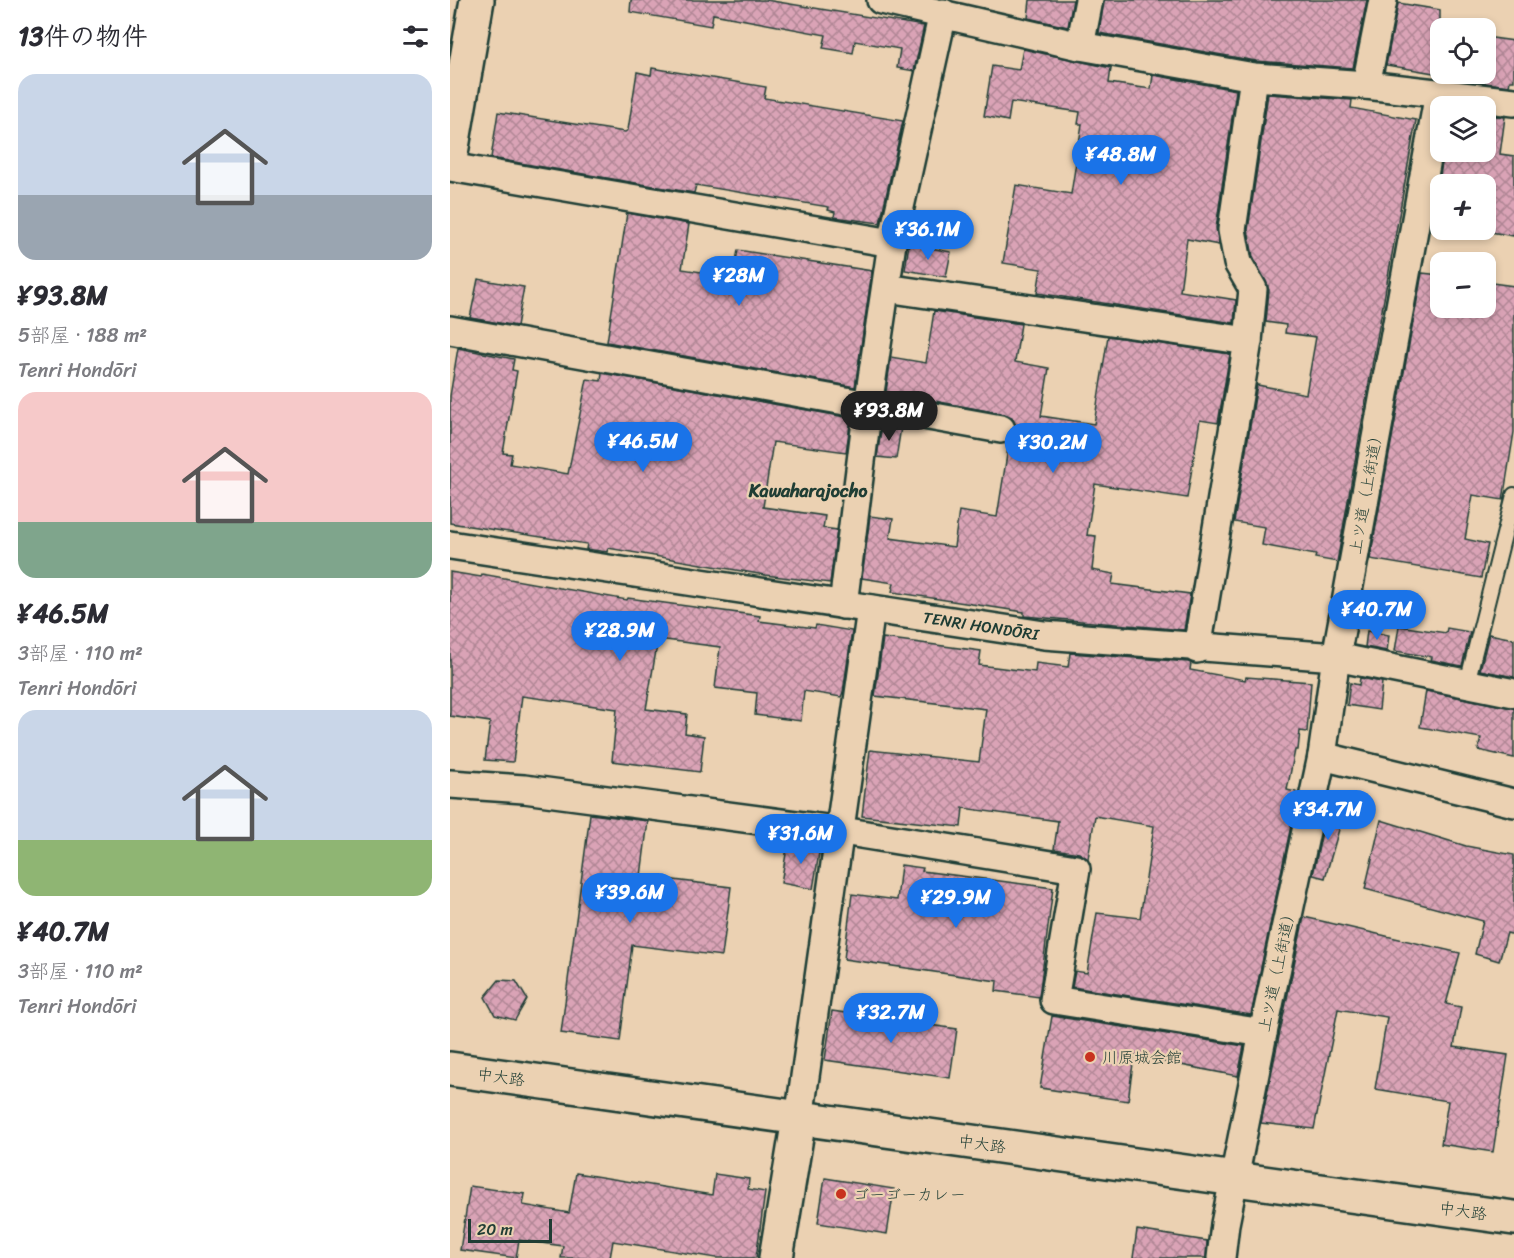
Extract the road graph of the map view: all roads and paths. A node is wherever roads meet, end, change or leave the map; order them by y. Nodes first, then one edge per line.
1 (477, 0) edge
2 (885, 0) edge
3 (1089, 0) edge
4 (1383, 0) edge
5 (943, 13) junction
6 (1080, 46) junction
7 (1254, 77) junction
8 (1366, 85) junction
9 (1439, 93) junction
10 (1514, 102) edge
11 (450, 157) edge
12 (892, 243) junction
13 (886, 288) junction
14 (450, 330) edge
15 (1248, 341) junction
16 (868, 406) junction
17 (1001, 429) dead end
18 (1514, 495) edge
19 (450, 545) edge
20 (843, 604) junction
21 (871, 609) junction
22 (1197, 649) junction
23 (1336, 657) junction
24 (1467, 683) junction
25 (1514, 693) edge
26 (1322, 756) junction
27 (450, 784) edge
28 (1514, 803) edge
29 (842, 831) junction
30 (1263, 1033) junction
31 (450, 1069) edge
32 (799, 1119) junction
33 (1234, 1180) junction
34 (1514, 1218) edge
35 (776, 1258) edge
36 (1221, 1258) edge

1 - 11 main road
2 - 5 street
3 - 6 street
4 - 8 street
5 - 6 street
5 - 12 street
6 - 7 street
7 - 8 street
7 - 15 street
8 - 9 street
9 - 10 street
9 - 23 street, 上ツ道（上街道）
11 - 12 street
12 - 13 street
13 - 15 street
13 - 16 street
14 - 16 street
15 - 22 street
16 - 17 street
16 - 20 street
18 - 24 lane
19 - 20 street, TENRI HONDŌRI
20 - 21 street, TENRI HONDŌRI
21 - 22 street, TENRI HONDŌRI
21 - 29 street
22 - 23 street, TENRI HONDŌRI
23 - 24 street, TENRI HONDŌRI
23 - 26 street, 上ツ道（上街道）
24 - 25 street, TENRI HONDŌRI
26 - 28 street
26 - 30 street, 上ツ道（上街道）
27 - 29 street
29 - 30 street
29 - 32 street
30 - 33 street, 上ツ道（上街道）
31 - 32 main road, 中大路
32 - 33 main road, 中大路
32 - 35 main road
33 - 34 main road, 中大路
33 - 36 street, 上ツ道（上街道）

